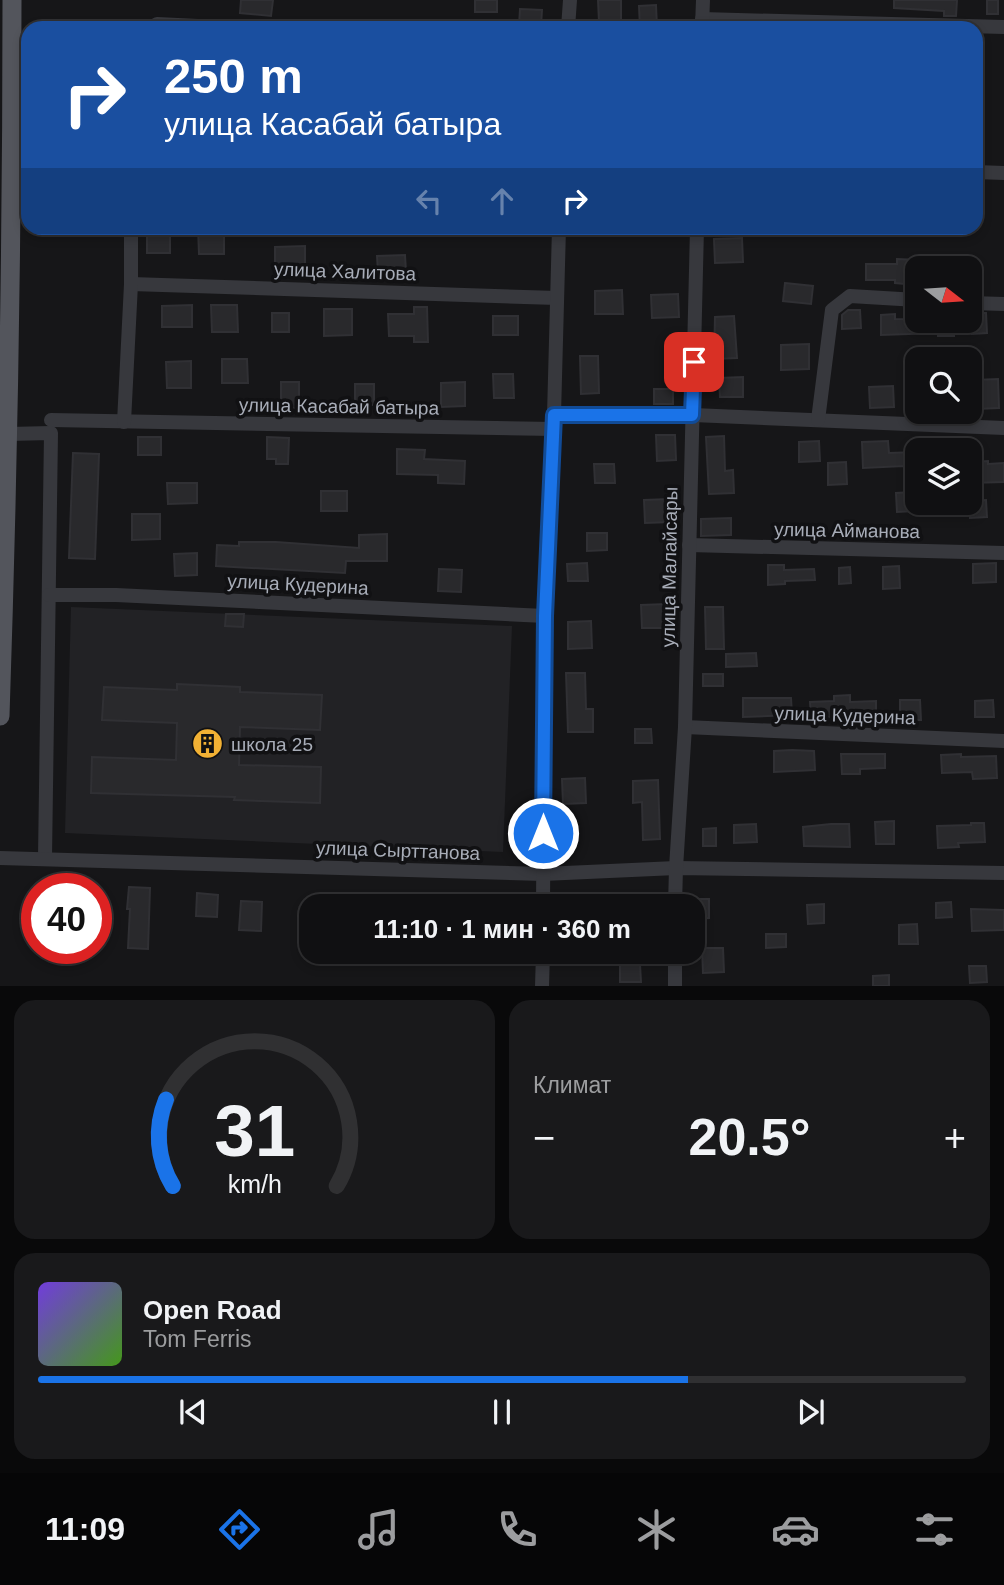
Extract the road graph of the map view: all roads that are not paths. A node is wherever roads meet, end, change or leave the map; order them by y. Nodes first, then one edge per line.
1 (12, 0) edge
2 (570, 0) edge
3 (703, 0) edge
4 (568, 21) edge
5 (702, 21) edge
6 (983, 27) edge
7 (1004, 27) edge
8 (20, 154) edge
9 (983, 172) edge
10 (1004, 173) edge
11 (131, 235) edge
12 (559, 235) edge
13 (697, 235) edge
14 (131, 284) junction
15 (557, 298) junction
16 (905, 299) edge
17 (982, 303) edge
18 (1004, 304) edge
19 (692, 415) junction
20 (51, 420) dead end
21 (818, 420) junction
22 (124, 422) junction
23 (554, 422) junction
24 (1004, 428) edge
25 (4, 435) edge
26 (3, 524) edge
27 (689, 545) junction
28 (1004, 553) edge
29 (49, 595) junction
30 (545, 616) junction
31 (0, 716) edge
32 (685, 727) junction
33 (1004, 741) edge
34 (0, 858) edge
35 (45, 858) junction
36 (676, 868) junction
37 (1004, 873) edge
38 (543, 874) junction
39 (543, 894) edge
40 (675, 894) edge
41 (543, 964) edge
42 (675, 964) edge
43 (542, 986) edge
44 (675, 986) edge

1 - 8 main road
2 - 4 street
3 - 5 street
6 - 7 street
8 - 25 main road
9 - 10 street
11 - 14 street
12 - 15 street
13 - 19 street, улица Малайсары
14 - 15 street, улица Халитова
14 - 22 street
15 - 23 street
16 - 21 street
17 - 18 street
19 - 21 street, улица Касабай батыра
19 - 23 street, улица Касабай батыра
19 - 27 street, улица Малайсары
20 - 22 street, улица Касабай батыра
21 - 24 street, улица Касабай батыра
22 - 23 street, улица Касабай батыра
23 - 30 street
25 - 26 main road
25 - 29 street
26 - 31 main road
27 - 28 street, улица Айманова
27 - 32 street, улица Малайсары
29 - 30 street, улица Кудерина
29 - 35 street
30 - 38 street
32 - 33 street, улица Кудерина
32 - 36 street, улица Малайсары
34 - 35 street, улица Сырттанова
35 - 38 street, улица Сырттанова
36 - 37 street, улица Сырттанова
36 - 38 street, улица Сырттанова
36 - 40 street, улица Малайсары
38 - 39 street
41 - 43 street
42 - 44 street

